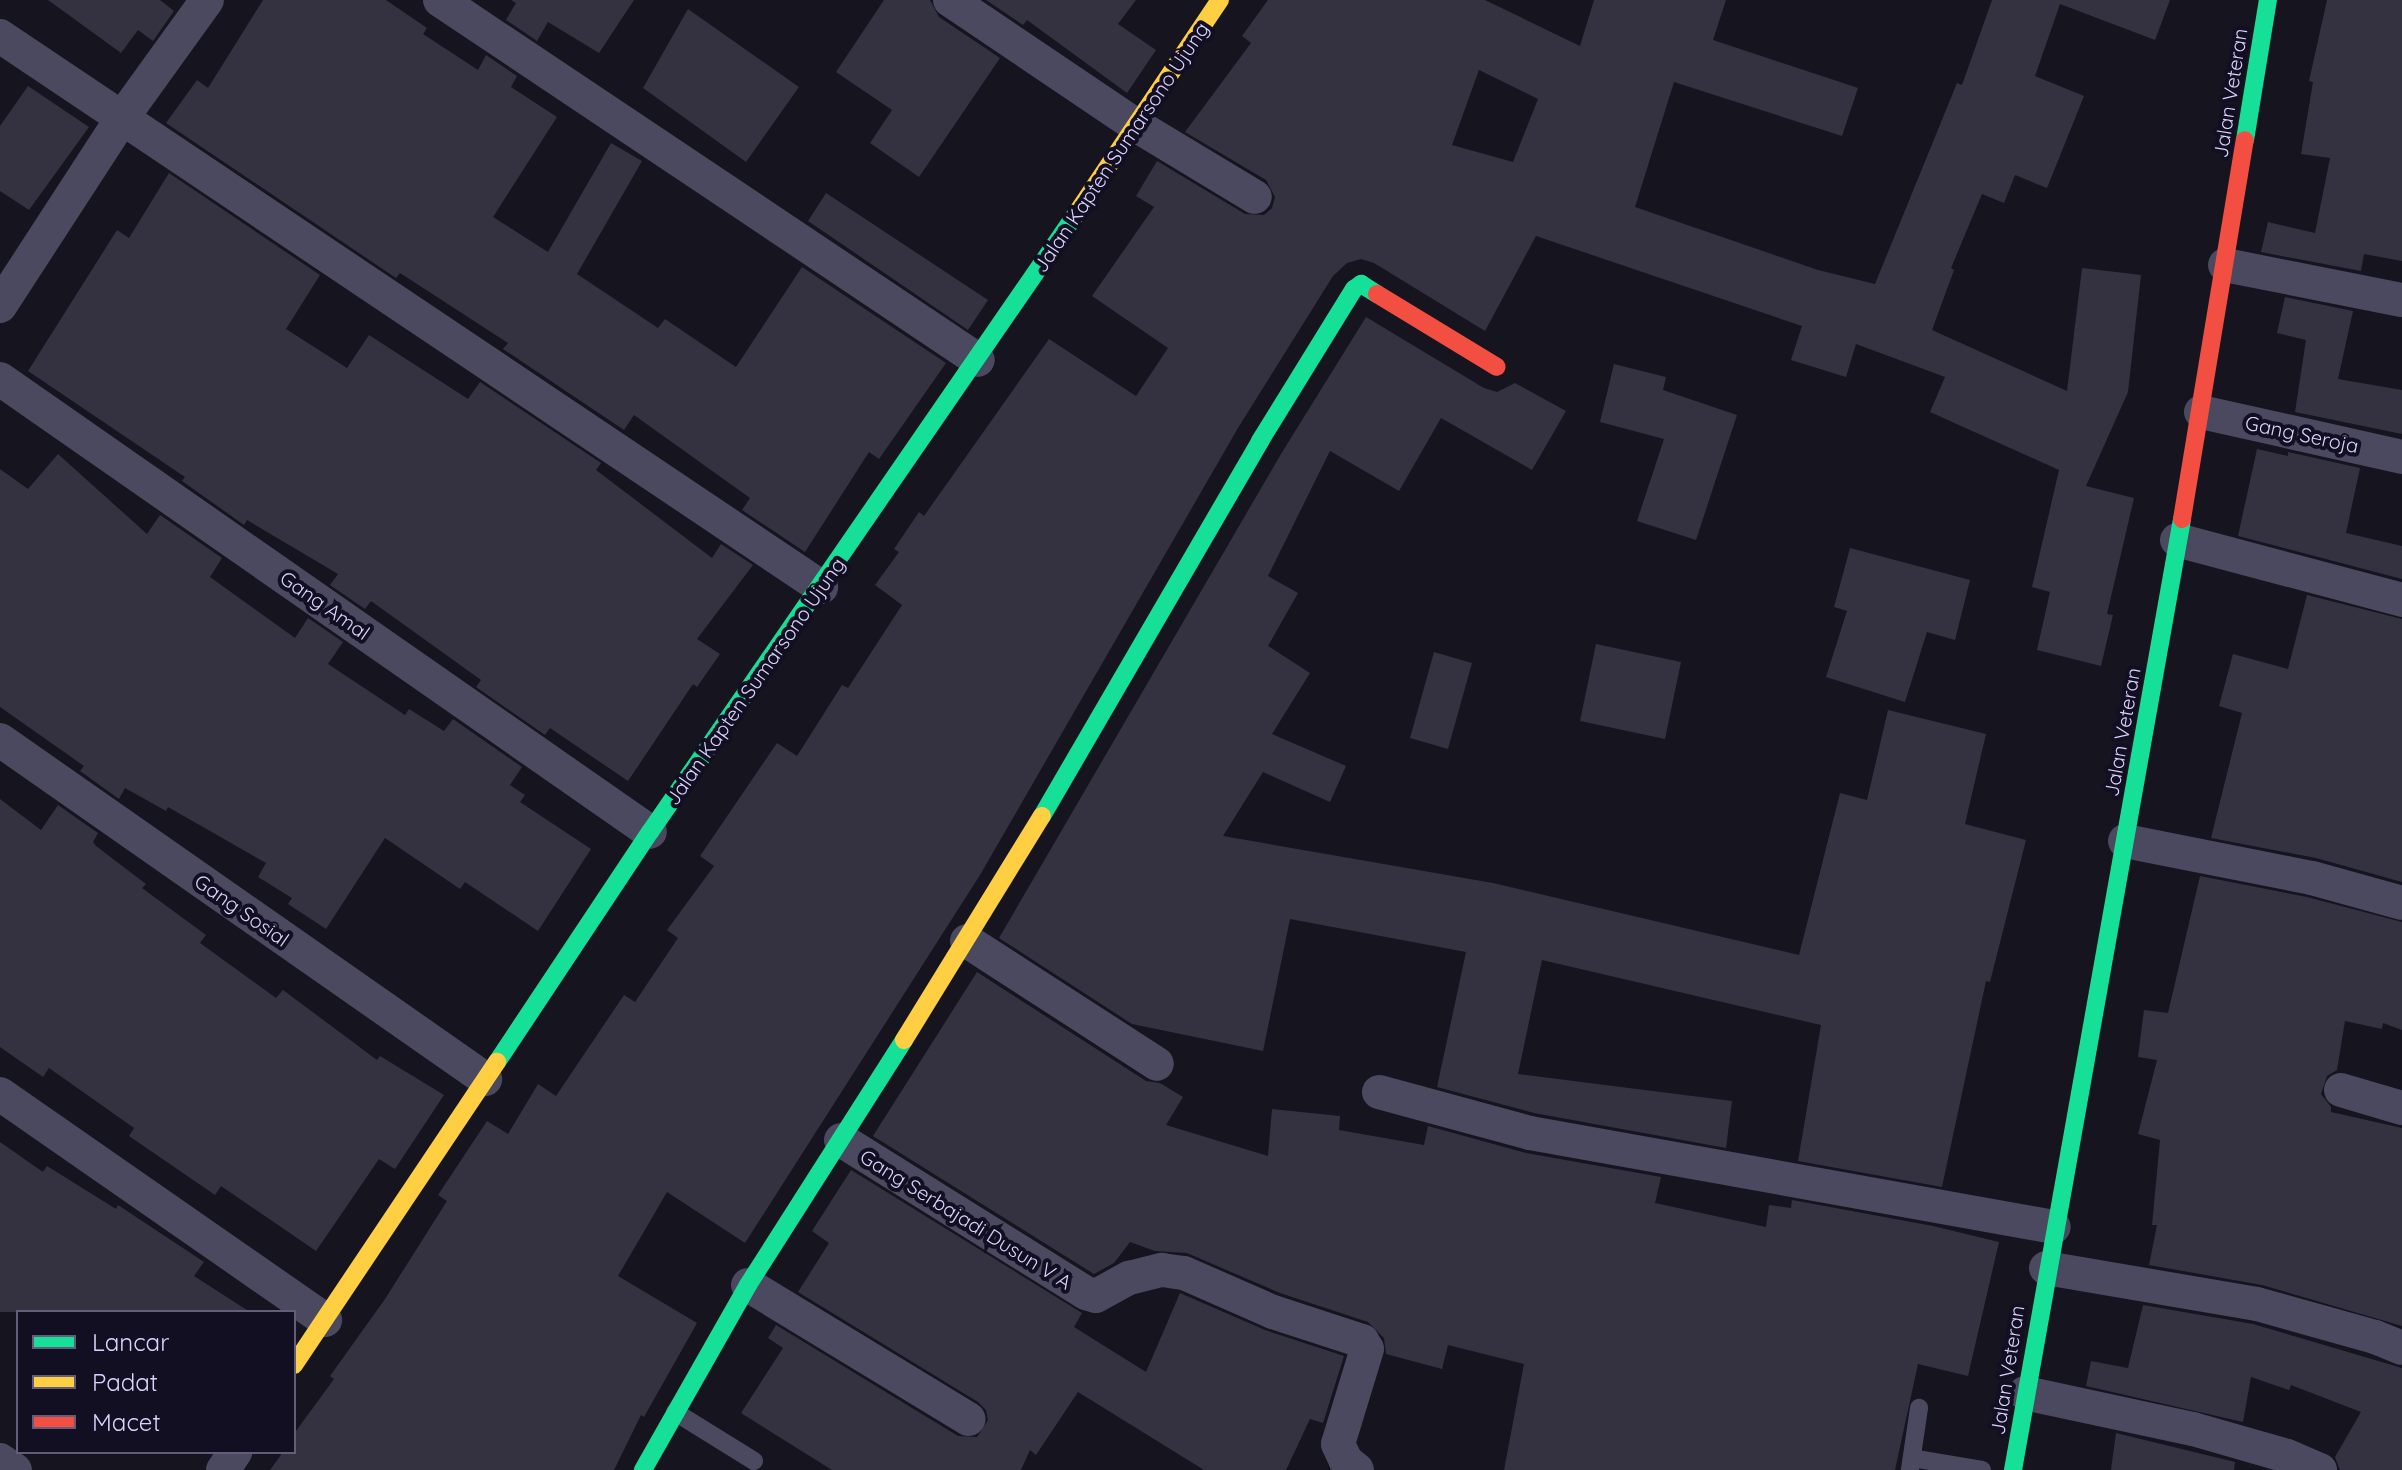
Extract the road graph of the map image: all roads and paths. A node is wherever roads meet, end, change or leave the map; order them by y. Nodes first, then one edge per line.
1 (207, 0) edge
2 (440, 0) edge
3 (950, 0) edge
4 (1220, 0) edge
5 (2268, 0) edge
6 (0, 36) edge
7 (122, 118) junction
8 (1134, 124) junction
9 (1255, 197) dead end
10 (2225, 265) junction
11 (2402, 300) edge
12 (0, 306) edge
13 (978, 360) junction
14 (1497, 367) dead end
15 (0, 379) edge
16 (2201, 412) junction
17 (2402, 457) edge
18 (2177, 540) junction
19 (821, 587) junction
20 (2402, 600) edge
21 (0, 740) edge
22 (650, 832) junction
23 (2125, 841) junction
24 (2402, 903) edge
25 (967, 941) junction
26 (1157, 1064) dead end
27 (485, 1079) junction
28 (2341, 1090) dead end
29 (1379, 1092) dead end
30 (0, 1094) edge
31 (2402, 1108) edge
32 (841, 1140) junction
33 (2054, 1227) junction
34 (2046, 1268) junction
35 (748, 1285) junction
36 (325, 1320) junction
37 (2402, 1348) edge
38 (296, 1362) edge
39 (2025, 1393) junction
40 (1919, 1408) dead end
41 (675, 1412) junction
42 (968, 1419) dead end
43 (0, 1460) edge
44 (754, 1461) dead end
45 (1910, 1464) edge
46 (15, 1470) edge
47 (643, 1470) edge
48 (1357, 1470) edge
49 (1982, 1470) edge
50 (2013, 1470) edge
51 (2320, 1470) edge

1 - 7 street
2 - 13 street
3 - 8 street
4 - 8 street, Jalan Kapten Sumarsono Ujung
5 - 10 street, Jalan Veteran
6 - 7 street
7 - 12 street
7 - 19 street
8 - 9 street
8 - 13 street, Jalan Kapten Sumarsono Ujung
10 - 11 street
10 - 16 street, Jalan Veteran
13 - 19 street, Jalan Kapten Sumarsono Ujung
14 - 25 street
15 - 22 street, Gang Amal
16 - 17 street, Gang Seroja
16 - 18 street, Jalan Veteran
18 - 20 street
18 - 23 street, Jalan Veteran
19 - 22 street, Jalan Kapten Sumarsono Ujung
21 - 27 street, Gang Sosial
22 - 27 street, Jalan Kapten Sumarsono Ujung
23 - 24 street
23 - 33 street, Jalan Veteran
25 - 26 street
25 - 32 street
27 - 36 street, Jalan Kapten Sumarsono Ujung
28 - 31 street
29 - 33 street
30 - 36 street
32 - 35 street
32 - 48 street, Gang Serbajadi Dusun V A
33 - 34 street, Jalan Veteran
34 - 37 street
34 - 39 street, Jalan Veteran
35 - 41 street
35 - 42 street
36 - 38 street, Jalan Kapten Sumarsono Ujung
39 - 50 street, Jalan Veteran
39 - 51 street
40 - 45 lane
41 - 44 lane
41 - 47 street
43 - 46 street
45 - 49 lane

